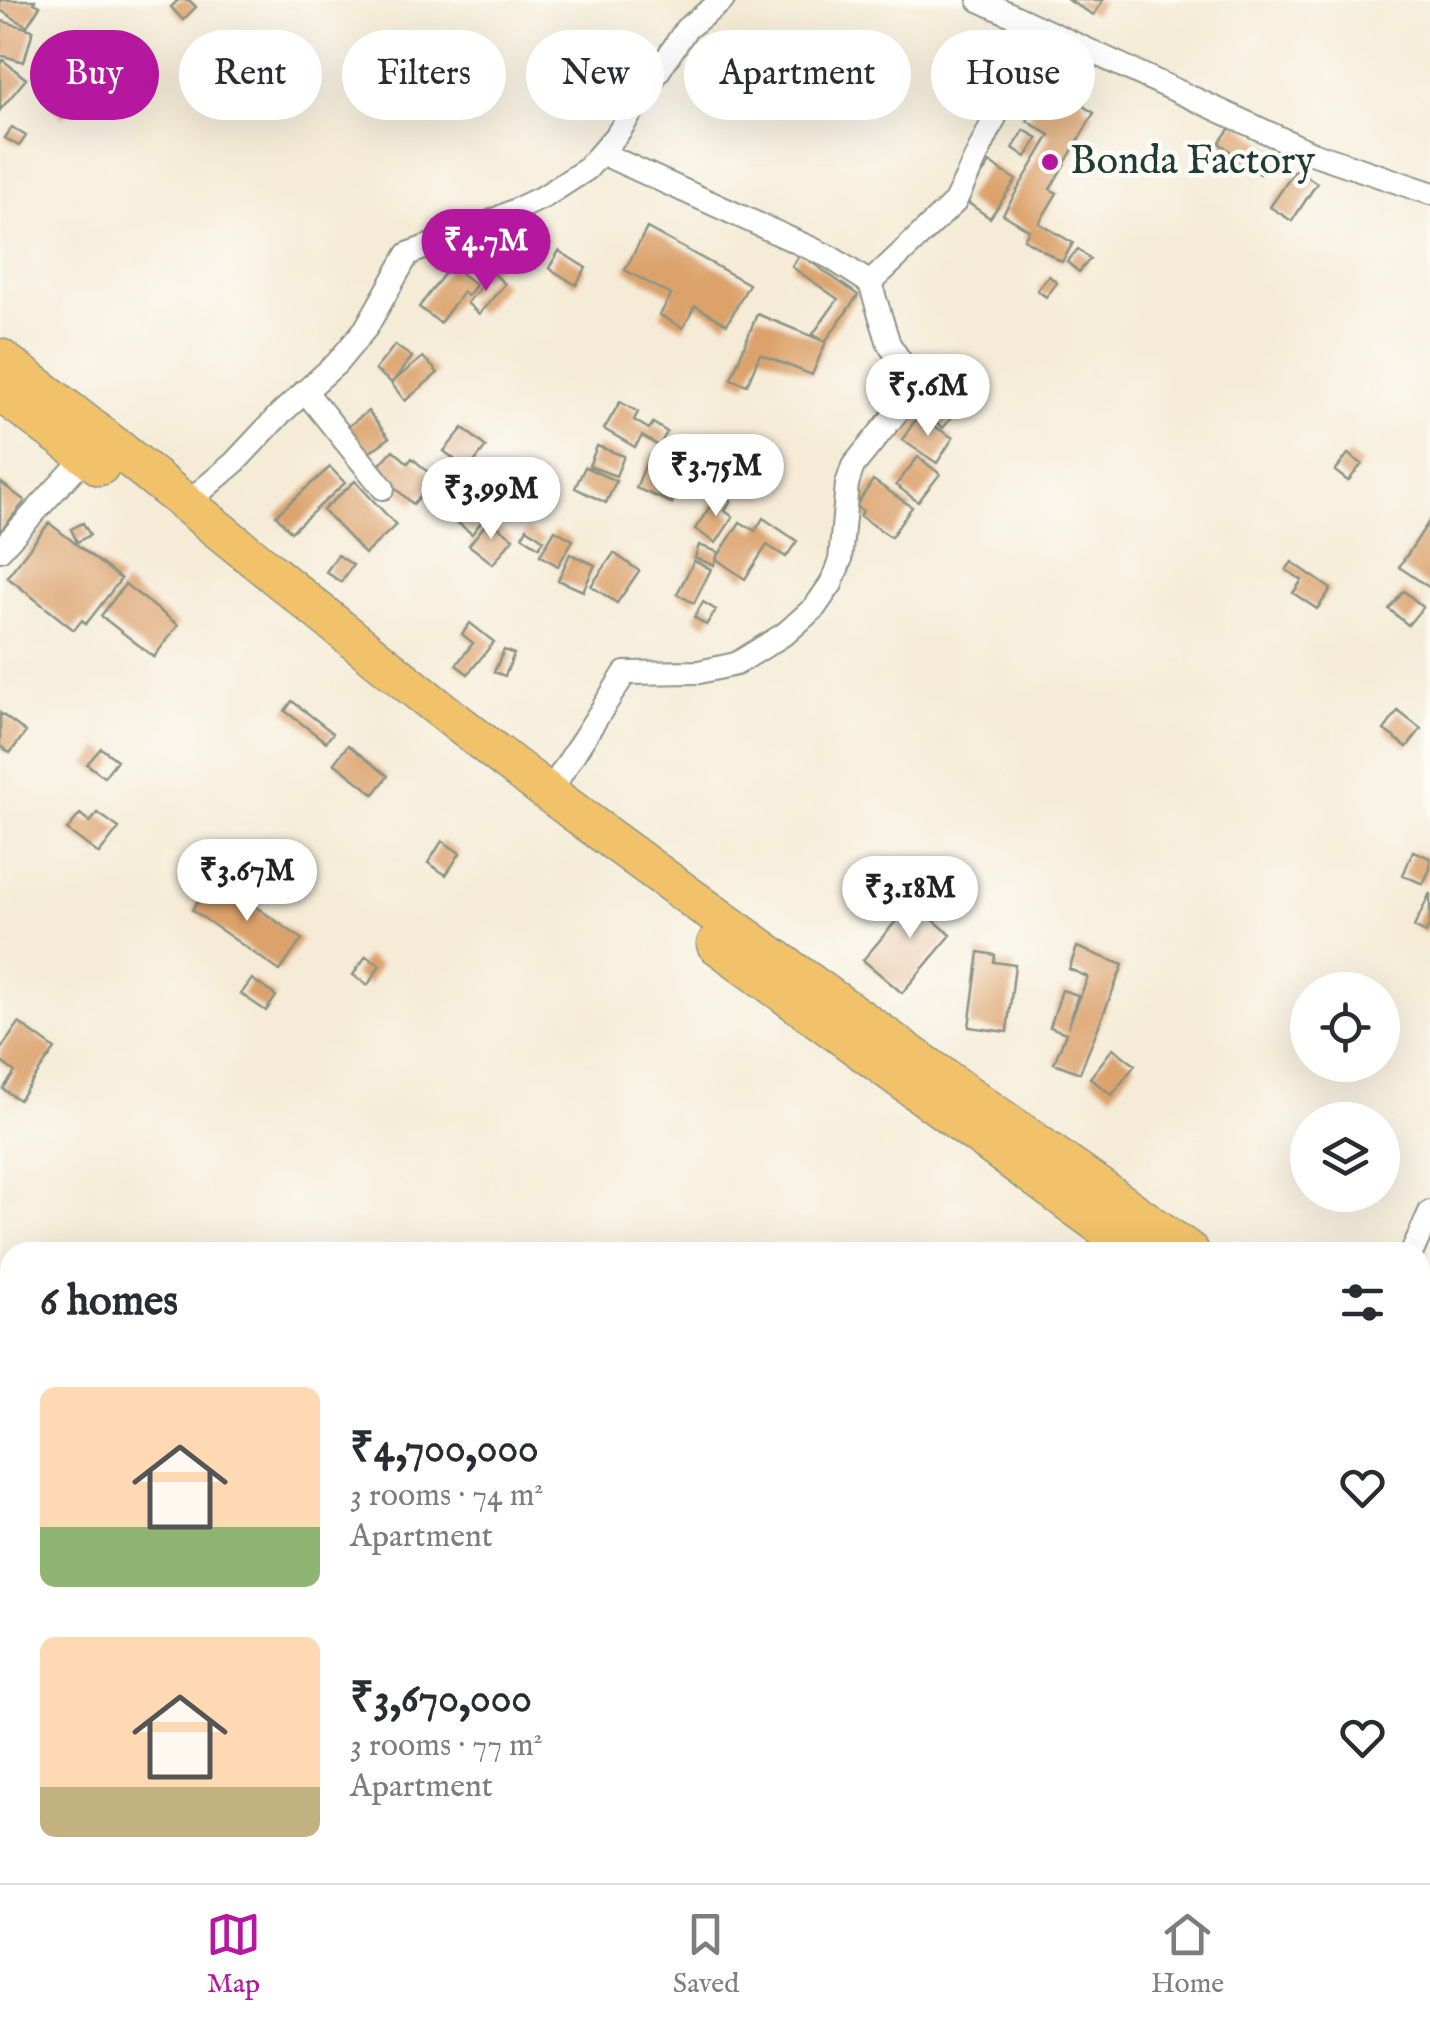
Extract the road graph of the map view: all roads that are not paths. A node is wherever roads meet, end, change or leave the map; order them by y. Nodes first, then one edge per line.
1 (723, 0) edge
2 (979, 0) edge
3 (1037, 28) junction
4 (601, 153) junction
5 (1430, 193) edge
6 (870, 283) junction
7 (0, 358) edge
8 (0, 392) edge
9 (305, 392) junction
10 (87, 456) junction
11 (383, 488) dead end
12 (186, 504) junction
13 (0, 550) edge
14 (550, 793) junction
15 (1430, 1212) edge
16 (1124, 1242) edge
17 (1176, 1242) edge
18 (1416, 1242) edge

1 - 4 street
2 - 3 street
3 - 5 street
3 - 6 street
4 - 6 street
4 - 9 street
6 - 14 street
7 - 12 highway
8 - 10 highway
9 - 11 street
9 - 12 street
10 - 13 street
10 - 16 highway
12 - 14 highway
14 - 17 highway
15 - 18 street

